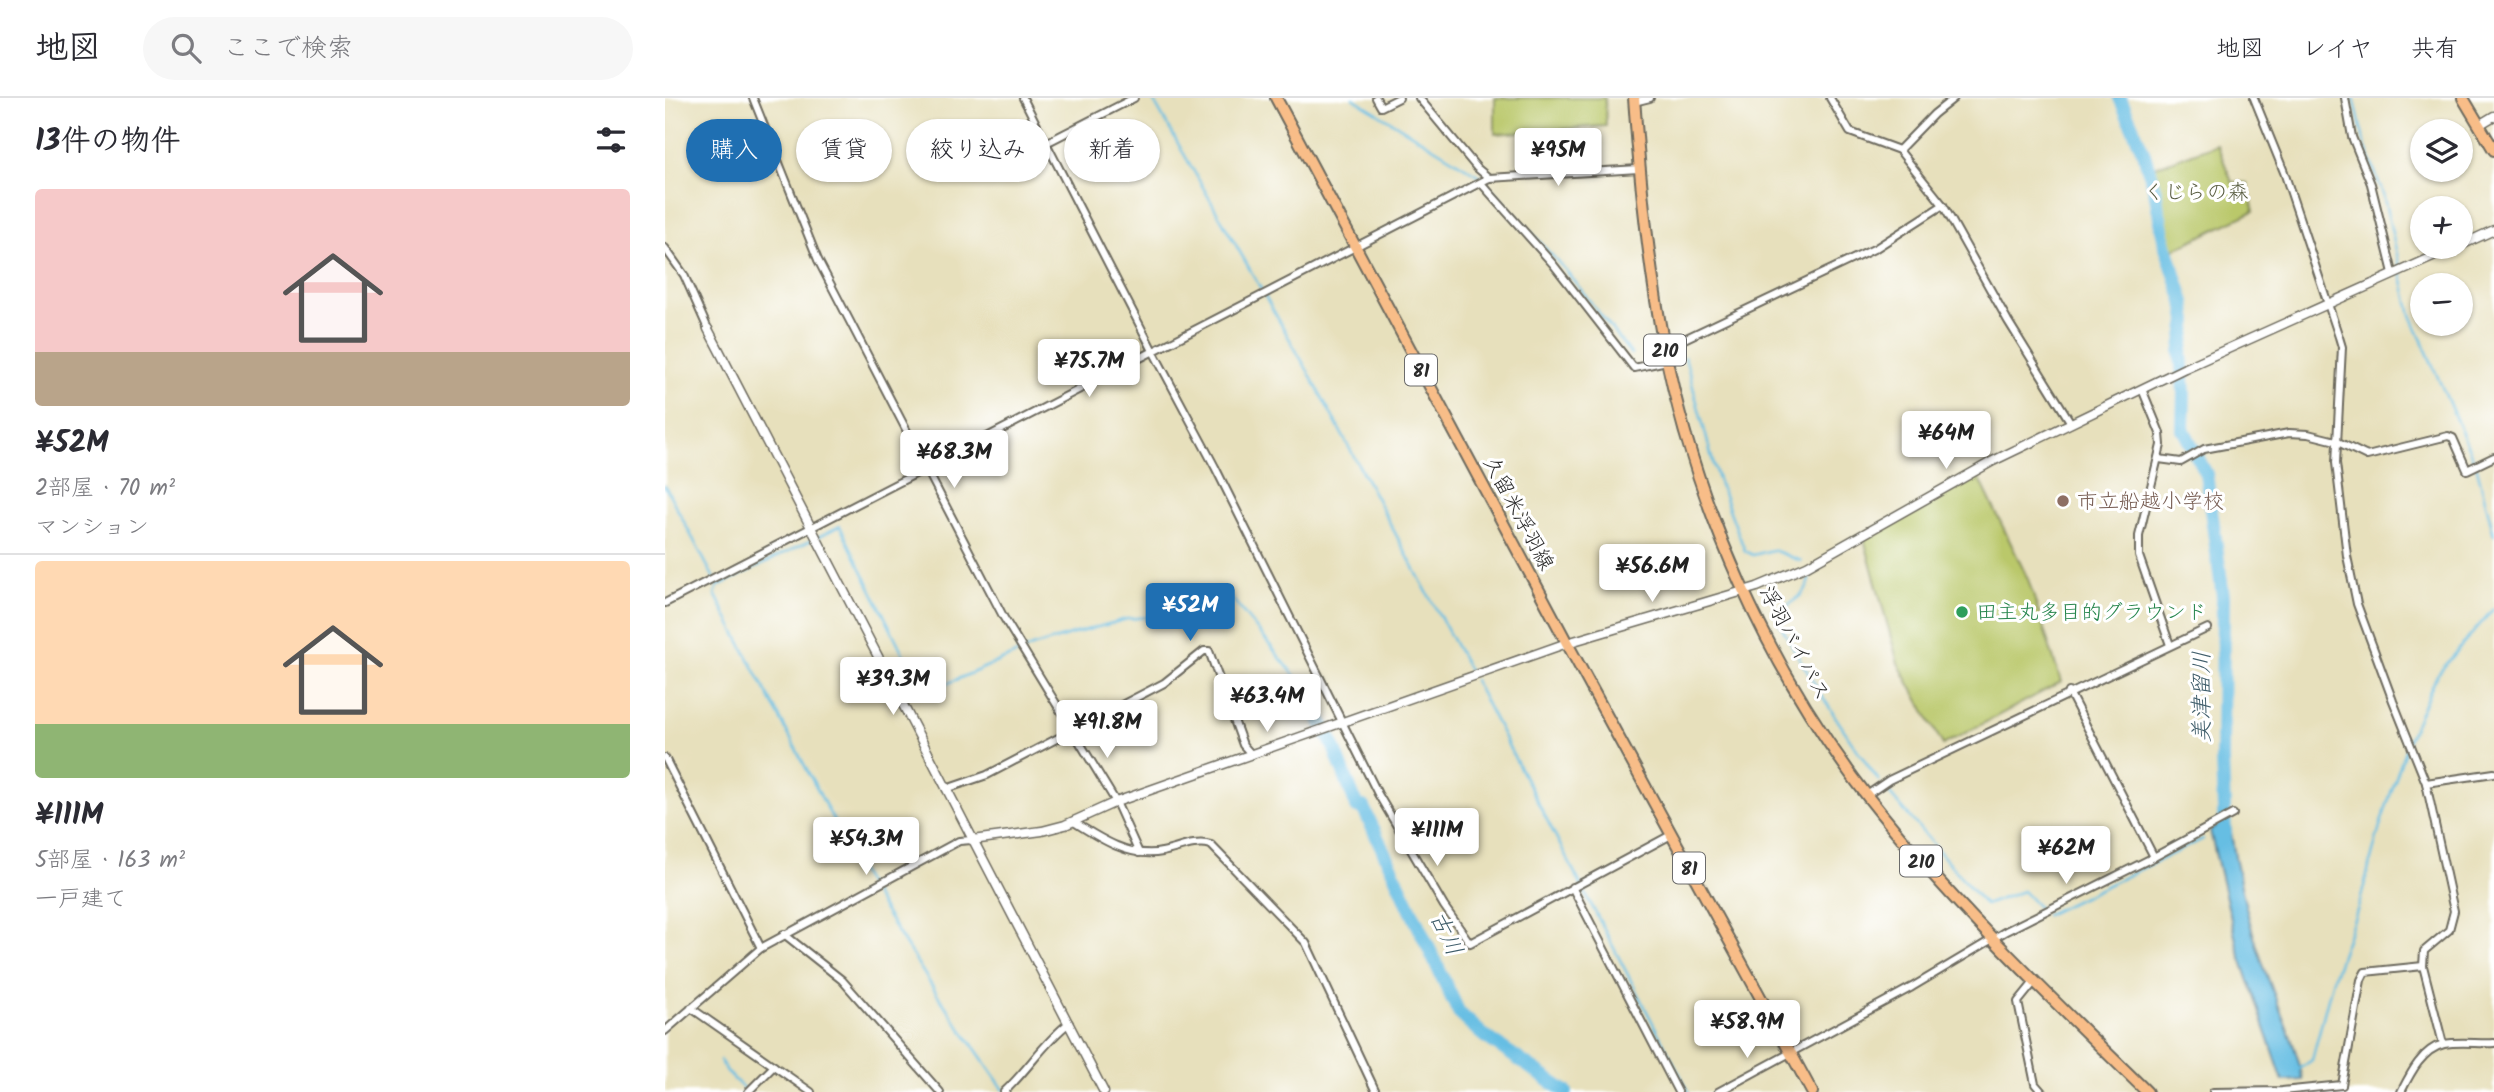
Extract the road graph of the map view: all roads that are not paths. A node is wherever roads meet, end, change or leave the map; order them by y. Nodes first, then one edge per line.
1 (753, 98) edge
2 (1023, 98) edge
3 (1134, 98) edge
4 (1276, 98) edge
5 (1376, 98) edge
6 (1399, 98) edge
7 (1419, 98) edge
8 (1650, 98) edge
9 (1830, 98) edge
10 (1954, 98) edge
11 (2254, 98) edge
12 (2345, 98) edge
13 (2463, 98) edge
14 (1634, 100) edge
15 (2494, 116) edge
16 (1035, 119) edge
17 (2480, 125) junction
18 (1050, 141) edge
19 (1050, 146) edge
20 (1899, 150) junction
21 (2494, 150) edge
22 (1639, 169) junction
23 (1485, 181) junction
24 (1943, 205) junction
25 (2494, 230) edge
26 (2473, 239) edge
27 (1355, 247) junction
28 (665, 248) edge
29 (2426, 259) edge
30 (2393, 273) junction
31 (2328, 302) junction
32 (708, 329) joint
33 (1664, 344) junction
34 (1153, 351) junction
35 (1667, 361) junction
36 (2142, 389) junction
37 (2071, 423) junction
38 (2336, 441) junction
39 (2494, 457) edge
40 (2159, 459) junction
41 (928, 468) junction
42 (811, 528) junction
43 (1745, 591) junction
44 (665, 603) edge
45 (2208, 628) dead end
46 (1567, 643) junction
47 (2170, 645) junction
48 (2069, 692) junction
49 (1343, 722) junction
50 (1074, 730) junction
51 (1252, 755) junction
52 (665, 758) edge
53 (2494, 773) edge
54 (2427, 783) junction
55 (946, 789) junction
56 (1867, 795) junction
57 (1116, 803) junction
58 (2233, 814) dead end
59 (1074, 822) junction
60 (1671, 835) junction
61 (972, 840) junction
62 (1139, 853) junction
63 (2154, 858) junction
64 (1572, 887) junction
65 (784, 934) junction
66 (1992, 939) junction
67 (761, 948) junction
68 (2423, 966) junction
69 (2035, 981) junction
70 (691, 1008) junction
71 (1069, 1023) junction
72 (665, 1031) edge
73 (2443, 1044) junction
74 (2494, 1044) edge
75 (1790, 1052) junction
76 (774, 1066) junction
77 (2342, 1085) junction
78 (2282, 1091) edge
79 (748, 1092) edge
80 (811, 1092) edge
81 (940, 1092) edge
82 (1004, 1092) edge
83 (1104, 1092) edge
84 (1376, 1092) edge
85 (1678, 1092) edge
86 (1718, 1092) edge
87 (1812, 1092) edge
88 (2042, 1092) edge
89 (2147, 1092) edge
90 (2213, 1092) edge
91 (2348, 1092) edge
92 (2400, 1092) edge

1 - 41 street
2 - 16 street
3 - 18 street
4 - 27 main road, 久留米浮羽線 / 81
5 - 6 street
7 - 23 street
8 - 14 street
9 - 20 street
10 - 20 street
11 - 31 street
12 - 30 street
13 - 17 main road
14 - 22 main road, 浮羽バイパス / 210
15 - 17 street
17 - 21 main road
19 - 34 street
20 - 24 street
22 - 23 street
22 - 33 main road, 浮羽バイパス / 210
23 - 27 street
23 - 35 street
24 - 33 street
24 - 37 street
25 - 26 street
27 - 34 street
27 - 46 main road, 久留米浮羽線 / 81
28 - 32 street
29 - 30 street
30 - 31 street
31 - 36 street
31 - 38 street
32 - 42 street
33 - 35 main road, 浮羽バイパス / 210
34 - 41 street
34 - 49 street
35 - 43 main road, 浮羽バイパス / 210
36 - 37 street
36 - 40 street
37 - 43 street
38 - 39 street
38 - 40 street
38 - 54 street
40 - 47 street
41 - 42 street
41 - 50 street
42 - 44 street
42 - 55 street
43 - 46 street
43 - 56 main road, 浮羽バイパス / 210
45 - 47 street
46 - 49 street
46 - 60 main road, 久留米浮羽線 / 81
47 - 48 street
48 - 56 street
48 - 63 street
49 - 51 street
49 - 64 street
50 - 51 street
50 - 55 street
50 - 57 street
51 - 57 street
52 - 67 street
53 - 54 street
54 - 68 street
55 - 61 street
56 - 66 main road, 浮羽バイパス / 210
57 - 59 street
57 - 62 street
58 - 63 street
59 - 61 street
59 - 62 street
60 - 64 street
60 - 75 main road, 久留米浮羽線 / 81
61 - 65 street
61 - 71 street
62 - 84 street
63 - 66 street
64 - 85 street
65 - 67 street
65 - 81 street
66 - 69 main road, 浮羽バイパス / 210
66 - 75 street
67 - 70 street
68 - 73 street
68 - 77 street
69 - 88 street
69 - 89 main road, 浮羽バイパス / 210
70 - 72 street
70 - 76 street
71 - 82 street
71 - 83 street
73 - 74 street
73 - 92 street
75 - 86 street
75 - 87 main road, 久留米浮羽線 / 81
76 - 79 street
76 - 80 street
77 - 78 street
77 - 91 street
78 - 90 street

